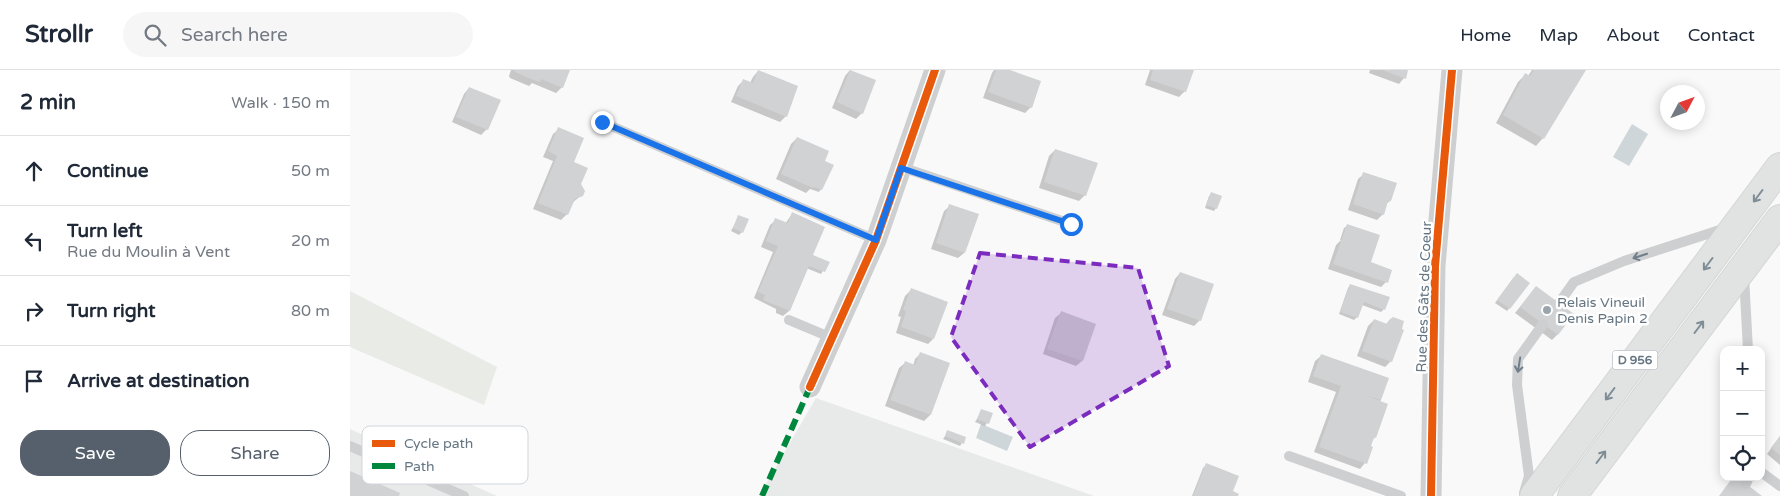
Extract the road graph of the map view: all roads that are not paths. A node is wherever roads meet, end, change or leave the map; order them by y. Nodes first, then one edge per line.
1 (935, 70) edge
2 (1452, 70) edge
3 (602, 122) dead end
4 (1780, 167) edge
5 (901, 168) junction
6 (1780, 219) edge
7 (1071, 224) dead end
8 (1737, 225) junction
9 (876, 240) junction
10 (1744, 268) junction
11 (1559, 303) dead end
12 (789, 320) dead end
13 (1543, 324) dead end
14 (832, 338) junction
15 (1748, 346) edge
16 (810, 387) dead end
17 (350, 446) edge
18 (362, 452) edge
19 (1289, 456) dead end
20 (1765, 475) edge
21 (428, 484) edge
22 (1780, 486) edge
23 (445, 492) edge
24 (464, 496) edge
25 (1401, 496) edge
26 (1431, 496) edge
27 (1524, 496) edge
28 (1534, 496) edge
29 (1572, 496) edge

1 - 5 street
2 - 26 street, Rue des Gâts de Coeur
3 - 9 lane
4 -> 8 highway, D 956
5 - 7 lane
5 - 9 street
6 - 10 highway, D 956
8 -> 11 lane
8 -> 28 highway, D 956
9 - 14 street
10 - 15 lane
29 -> 10 highway, D 956
12 - 14 lane
13 -> 27 lane
14 - 16 street
17 - 18 lane
19 - 25 lane
20 - 22 lane
21 - 23 lane
23 - 24 lane

